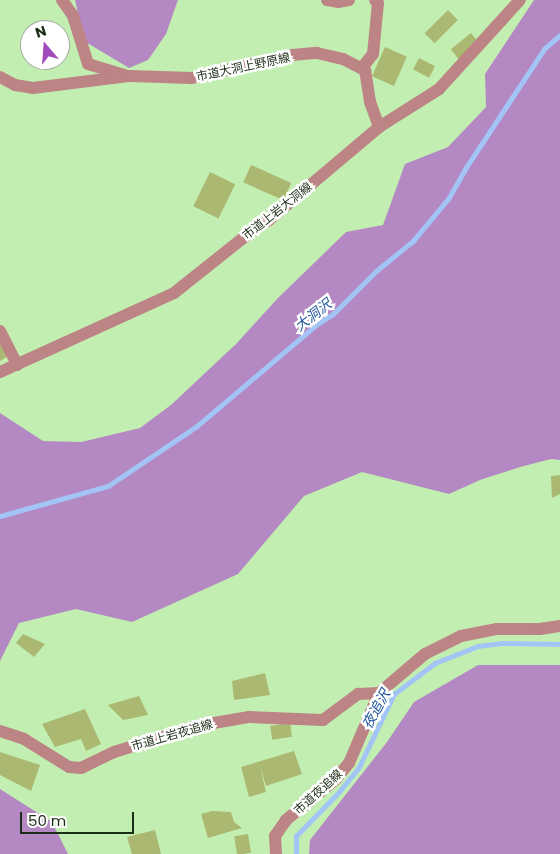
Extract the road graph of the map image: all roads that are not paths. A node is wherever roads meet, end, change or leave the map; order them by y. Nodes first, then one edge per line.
1 (62, 0) edge
2 (327, 0) edge
3 (349, 0) edge
4 (375, 0) edge
5 (520, 0) edge
6 (362, 68) junction
7 (130, 76) junction
8 (0, 77) edge
9 (379, 127) junction
10 (0, 331) edge
11 (17, 364) junction
12 (0, 372) edge
13 (560, 626) edge
14 (379, 693) junction
15 (0, 731) edge
16 (276, 854) edge

1 - 7 street
2 - 3 street
4 - 6 street
5 - 9 street, 市道上岩大洞線
6 - 7 street, 市道大洞上野原線
6 - 9 street
7 - 8 street, 市道大洞上野原線
9 - 11 street, 市道上岩大洞線
10 - 11 street
11 - 12 street, 市道上岩大洞線
13 - 14 street, 市道夜追線
14 - 15 street, 市道上岩夜追線
14 - 16 street, 市道夜追線

